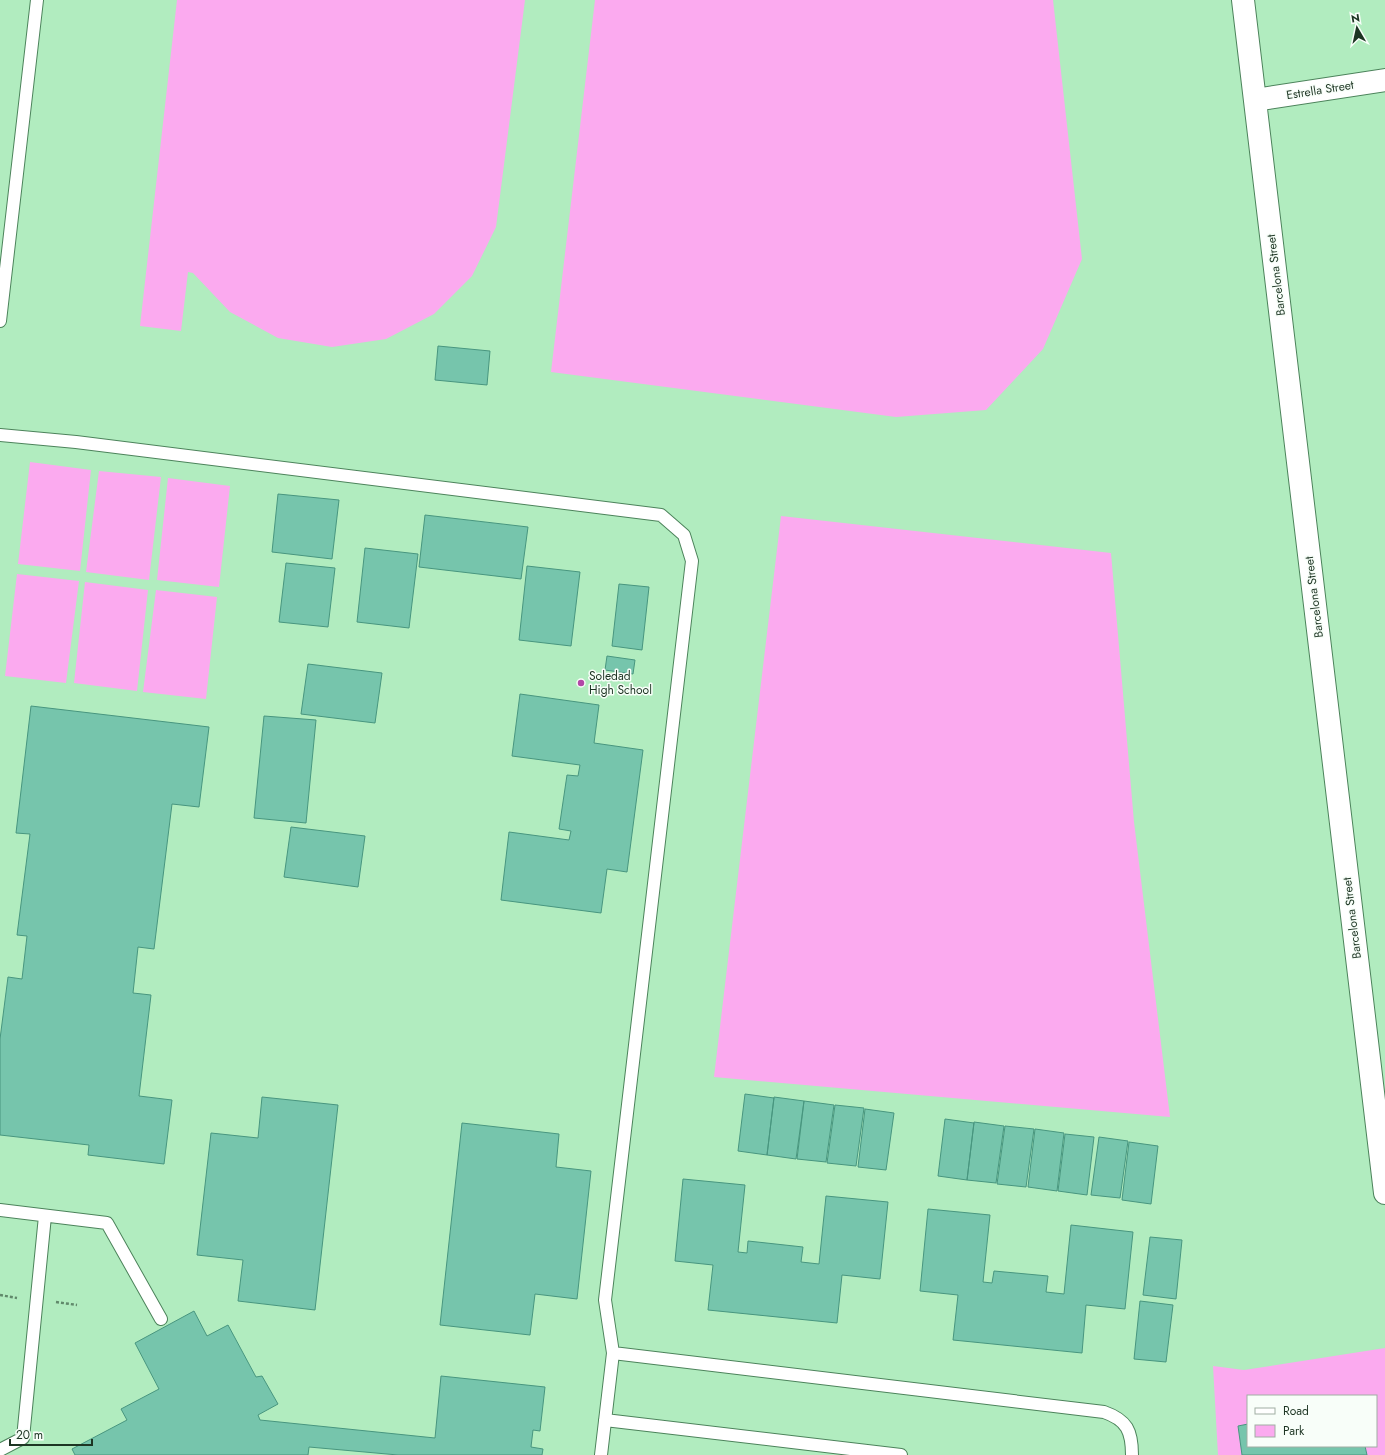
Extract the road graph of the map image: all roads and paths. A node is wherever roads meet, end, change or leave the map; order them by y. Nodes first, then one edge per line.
1 (38, 0) edge
2 (1243, 0) edge
3 (1385, 80) edge
4 (1255, 100) junction
5 (0, 321) edge
6 (0, 435) edge
7 (1385, 1193) edge
8 (0, 1210) edge
9 (45, 1216) junction
10 (161, 1319) dead end
11 (613, 1353) junction
12 (605, 1420) junction
13 (0, 1450) edge
14 (861, 1453) edge
15 (601, 1455) edge
16 (901, 1455) edge
17 (1132, 1455) edge

1 - 5 lane
2 - 4 street, Barcelona Street
3 - 4 street, Estrella Street
4 - 7 street, Barcelona Street
6 - 11 lane
8 - 9 lane
9 - 10 lane
9 - 13 lane
11 - 12 lane
11 - 17 lane
12 - 14 lane
12 - 15 lane
14 - 16 lane

